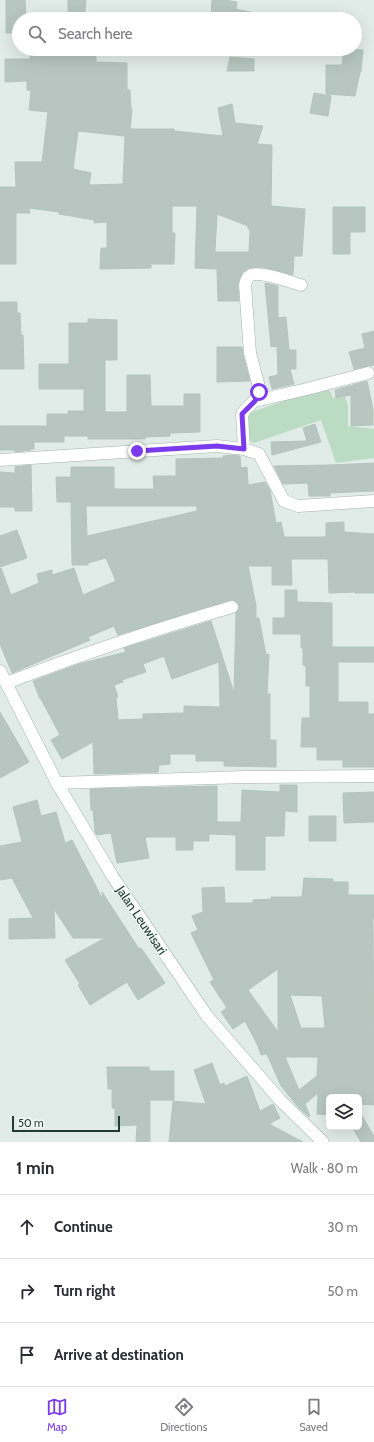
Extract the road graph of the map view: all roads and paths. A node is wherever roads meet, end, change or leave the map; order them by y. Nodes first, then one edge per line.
1 (301, 285) dead end
2 (368, 373) dead end
3 (255, 401) junction
4 (244, 449) junction
5 (0, 460) edge
6 (374, 501) edge
7 (232, 607) dead end
8 (0, 671) edge
9 (6, 683) junction
10 (374, 776) edge
11 (57, 784) junction
12 (323, 1142) edge

1 - 3 street
2 - 3 street
3 - 4 street
4 - 5 street
4 - 6 street
7 - 9 street
8 - 9 street, Jalan Leuwisari
9 - 11 street, Jalan Leuwisari
10 - 11 street
11 - 12 street, Jalan Leuwisari

